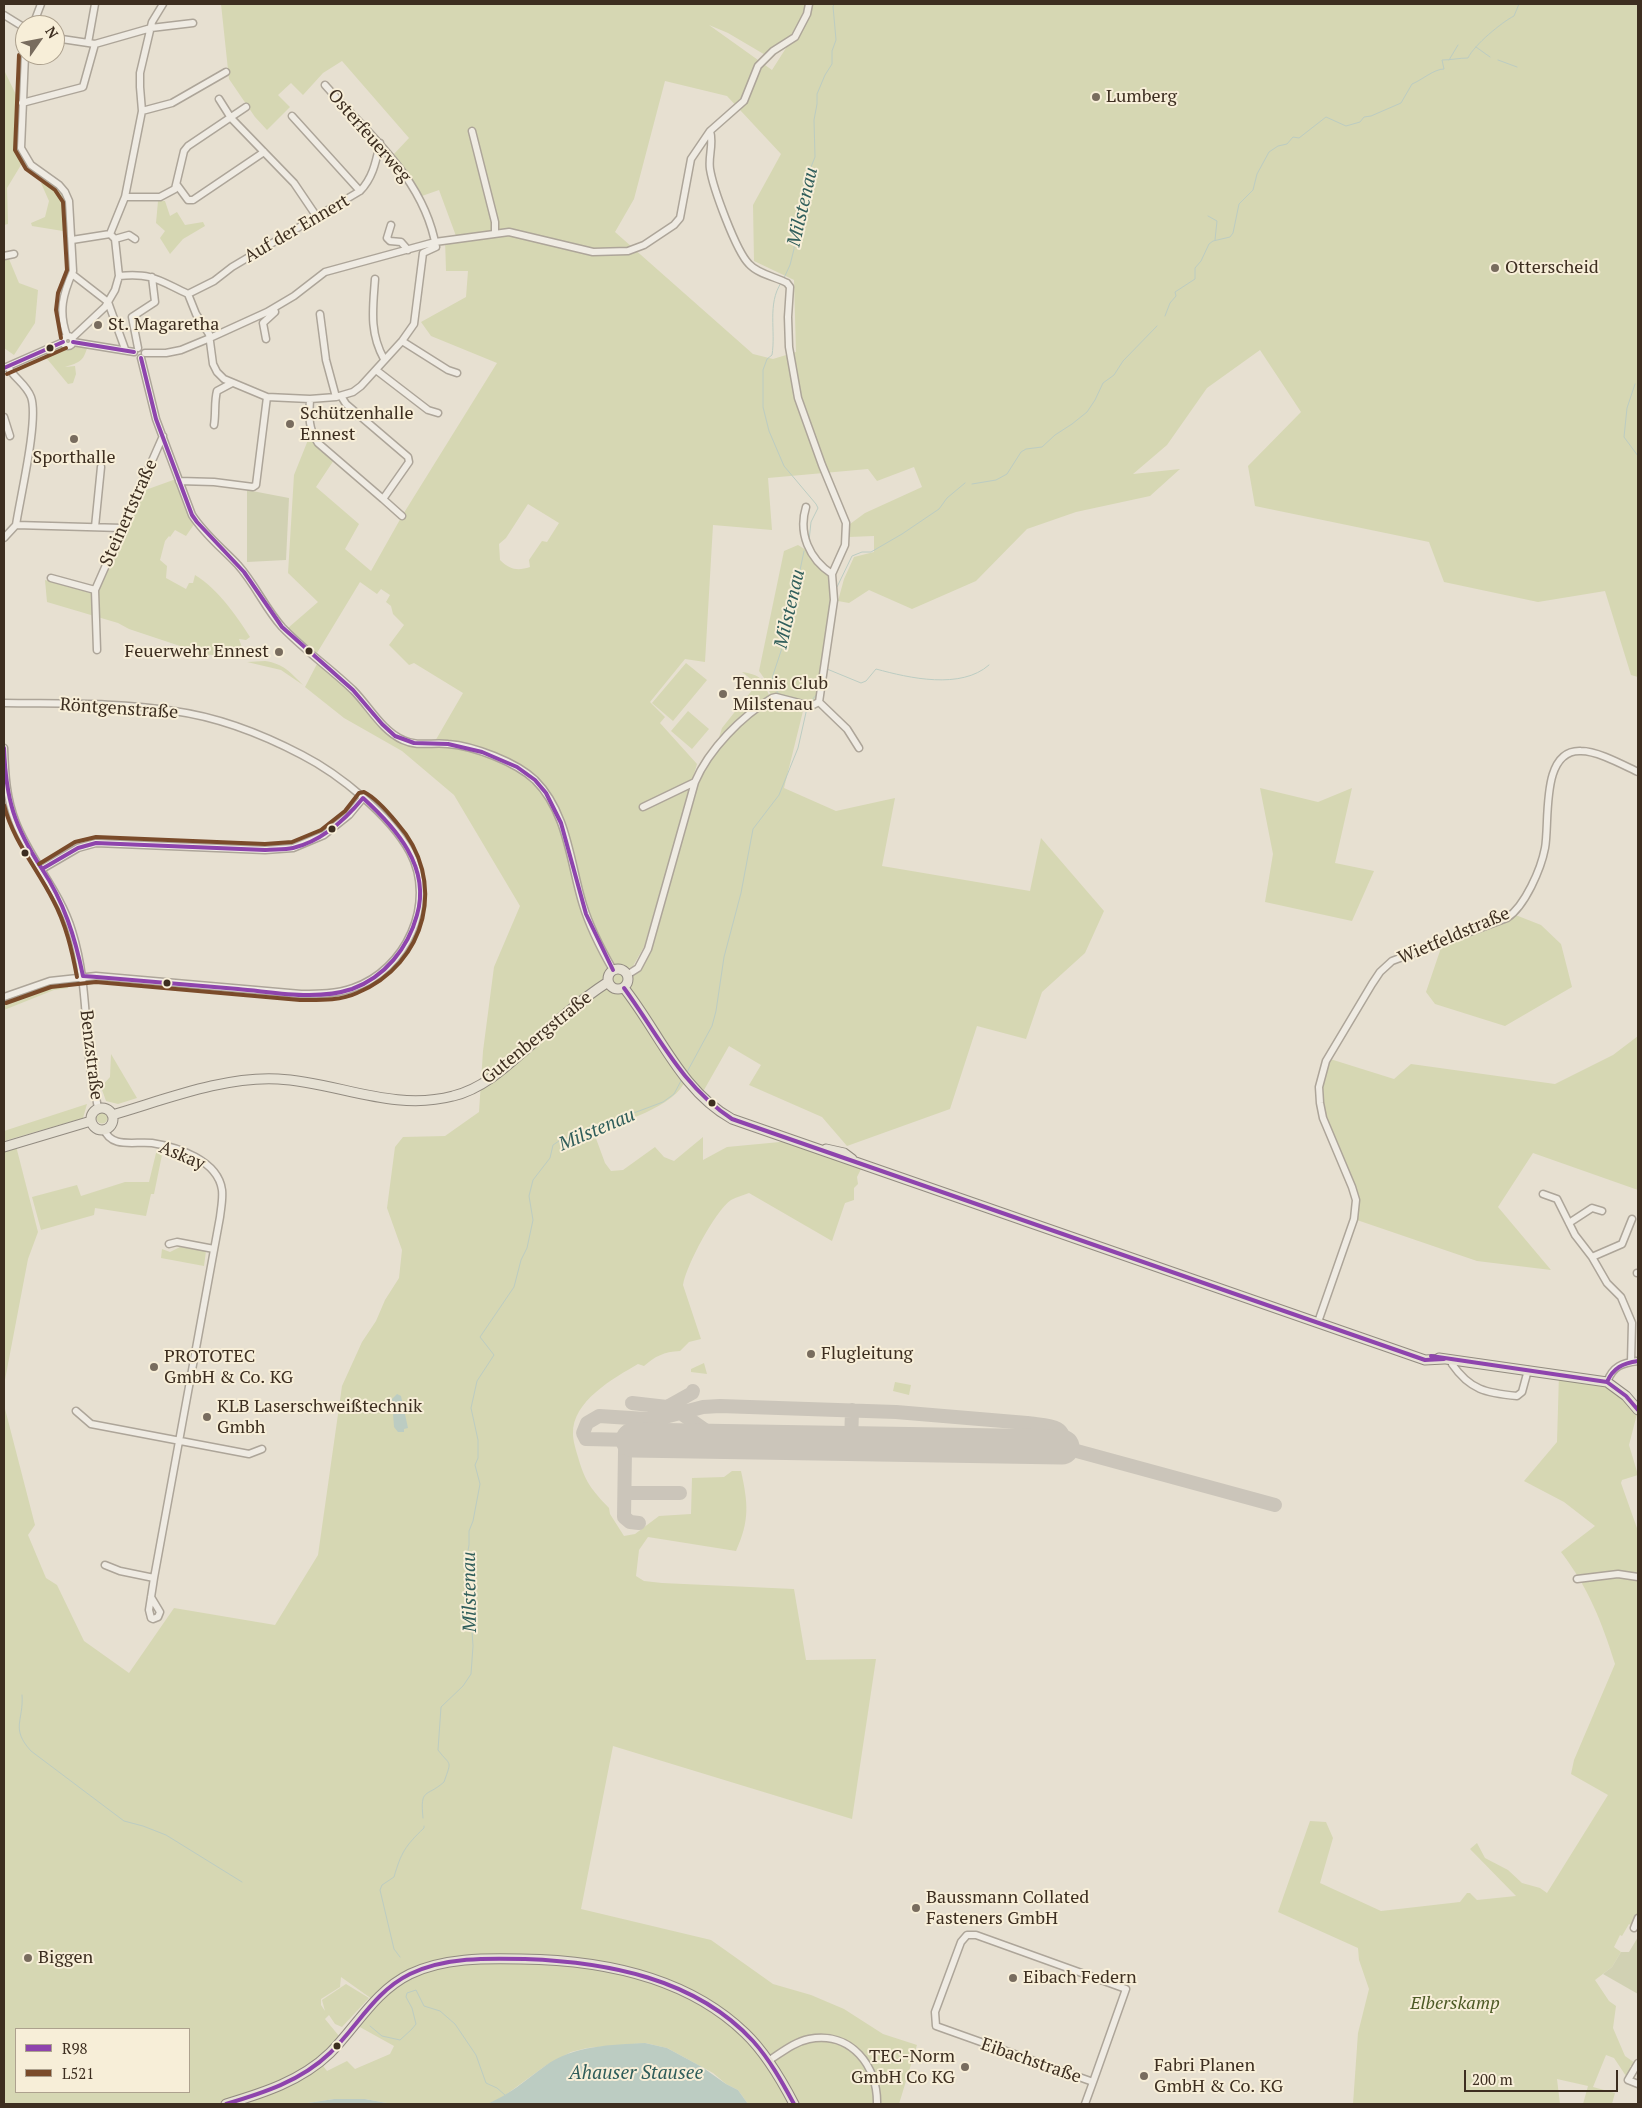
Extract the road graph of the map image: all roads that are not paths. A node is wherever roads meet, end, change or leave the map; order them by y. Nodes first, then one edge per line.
1 (95, 4) edge
2 (163, 4) edge
3 (809, 4) edge
4 (4, 15) edge
5 (15, 22) edge
6 (193, 23) dead end
7 (151, 28) junction
8 (65, 39) edge
9 (92, 43) junction
10 (25, 65) edge
11 (226, 72) dead end
12 (324, 85) dead end
13 (219, 99) dead end
14 (22, 103) junction
15 (246, 107) dead end
16 (142, 111) junction
17 (292, 116) dead end
18 (231, 118) junction
19 (472, 131) dead end
20 (710, 132) junction
21 (380, 143) junction
22 (264, 152) junction
23 (177, 185) junction
24 (360, 192) junction
25 (125, 197) junction
26 (317, 217) junction
27 (391, 225) dead end
28 (496, 233) junction
29 (112, 237) junction
30 (135, 239) dead end
31 (72, 240) junction
32 (435, 242) junction
33 (408, 250) junction
34 (14, 254) dead end
35 (4, 256) edge
36 (72, 274) junction
37 (119, 276) junction
38 (152, 277) junction
39 (375, 278) dead end
40 (188, 294) junction
41 (108, 302) junction
42 (274, 308) junction
43 (320, 314) dead end
44 (71, 338) junction
45 (210, 338) junction
46 (266, 339) dead end
47 (402, 341) junction
48 (125, 349) junction
49 (136, 350) junction
50 (143, 356) junction
51 (384, 359) junction
52 (6, 368) edge
53 (376, 370) junction
54 (457, 373) dead end
55 (232, 383) junction
56 (339, 396) junction
57 (267, 397) junction
58 (310, 400) junction
59 (438, 413) dead end
60 (4, 417) edge
61 (214, 425) dead end
62 (10, 436) dead end
63 (163, 436) junction
64 (101, 467) dead end
65 (179, 481) junction
66 (383, 499) junction
67 (806, 507) dead end
68 (402, 516) dead end
69 (16, 525) junction
70 (95, 527) junction
71 (122, 528) junction
72 (4, 538) edge
73 (832, 574) junction
74 (51, 578) dead end
75 (95, 590) junction
76 (96, 650) dead end
77 (819, 702) junction
78 (4, 703) edge
79 (4, 748) edge
80 (859, 748) dead end
81 (1638, 772) edge
82 (695, 782) junction
83 (362, 798) junction
84 (643, 807) dead end
85 (42, 869) junction
86 (613, 970) junction
87 (627, 975) junction
88 (83, 976) junction
89 (608, 982) junction
90 (624, 988) junction
91 (4, 997) edge
92 (98, 1108) junction
93 (112, 1115) junction
94 (91, 1121) junction
95 (104, 1130) junction
96 (4, 1147) edge
97 (1543, 1194) dead end
98 (1602, 1211) dead end
99 (1632, 1220) dead end
100 (1569, 1223) junction
101 (169, 1244) dead end
102 (214, 1249) junction
103 (1592, 1257) junction
104 (1318, 1322) junction
105 (1448, 1360) junction
106 (1638, 1361) edge
107 (1631, 1362) junction
108 (1528, 1370) junction
109 (1606, 1382) junction
110 (1638, 1410) edge
111 (76, 1411) dead end
112 (178, 1440) junction
113 (262, 1448) dead end
114 (105, 1565) dead end
115 (1638, 1577) edge
116 (154, 1578) junction
117 (1577, 1579) dead end
118 (152, 1597) dead end
119 (1638, 1918) edge
120 (1634, 1928) dead end
121 (768, 2061) junction
122 (1638, 2063) edge
123 (1094, 2082) junction
124 (1638, 2084) edge
125 (226, 2104) edge
126 (794, 2104) edge
127 (877, 2104) edge
128 (1085, 2104) edge

1 - 9 street
2 - 7 street
3 - 20 street
4 - 5 street
6 - 7 street
7 - 9 street
7 - 16 street
8 - 9 street
9 - 14 street
10 - 14 street
11 - 16 street
12 - 21 street, Osterfeuerweg
13 - 18 street
14 - 31 street
15 - 18 street
16 - 25 street
17 - 24 street
18 - 22 street
18 - 23 street
19 - 28 street
20 - 28 street
20 - 73 street
21 - 24 street, Auf der Ennert
21 - 32 street, Osterfeuerweg
22 - 23 street
22 - 26 street
23 - 25 street
24 - 26 street, Auf der Ennert
25 - 29 street
26 - 40 street, Auf der Ennert
27 - 33 street
28 - 32 street
29 - 30 street
29 - 31 street
29 - 37 street
31 - 36 street
32 - 33 street
32 - 47 street
33 - 42 street
34 - 35 street
36 - 41 street
36 - 44 street
37 - 38 street
37 - 41 street
38 - 40 street
38 - 49 street
39 - 51 street
40 - 45 street
41 - 44 street
41 - 48 street
42 - 45 street
42 - 46 street
43 - 56 street
44 - 48 street
44 - 52 street
45 - 50 street
45 - 55 street
47 - 51 street
47 - 54 street
48 - 49 street
49 - 50 street
50 - 63 street
51 - 53 street
52 - 69 street
53 - 56 street
53 - 59 street
55 - 57 street
55 - 61 street
56 - 58 street
56 - 66 street
57 - 58 street
57 - 65 street
58 - 66 street
60 - 62 street
63 - 65 street
63 - 71 street, Steinertstraße
64 - 70 street
65 - 86 street
66 - 68 street
67 - 73 street
69 - 70 street
69 - 72 street
70 - 71 street
71 - 75 street, Steinertstraße
73 - 77 street
74 - 75 street
75 - 76 street, Steinertstraße
77 - 80 street
77 - 82 street
78 - 83 street, Röntgenstraße
79 - 85 street, Benzstraße
81 - 104 street, Wietfeldstraße
82 - 84 street
82 - 87 street
83 - 85 street
83 - 88 street, Röntgenstraße
85 - 88 street, Benzstraße
86 - 87 main road
86 - 89 main road
87 - 90 main road
88 - 91 street, Röntgenstraße
88 - 92 street, Benzstraße
89 - 90 main road
89 - 93 main road, Gutenbergstraße
90 - 104 main road
92 - 93 main road
92 - 94 main road
93 - 95 main road
94 - 95 main road
94 - 96 main road
95 - 102 street, Askay
97 - 100 street
98 - 100 street
99 - 103 street
100 - 103 street
101 - 102 street
102 - 112 street, Askay
103 - 107 street
104 - 105 main road
105 - 108 main road
105 - 108 street
106 - 107 street
107 - 109 street
108 - 109 main road
109 - 110 main road
111 - 112 street
112 - 113 street
112 - 116 street, Askay
114 - 116 street
115 - 117 street
116 - 118 street, Askay
119 - 120 street
121 - 125 main road
121 - 126 main road
121 - 127 street
122 - 124 street
123 - 123 street, Eibachstraße
123 - 128 street

